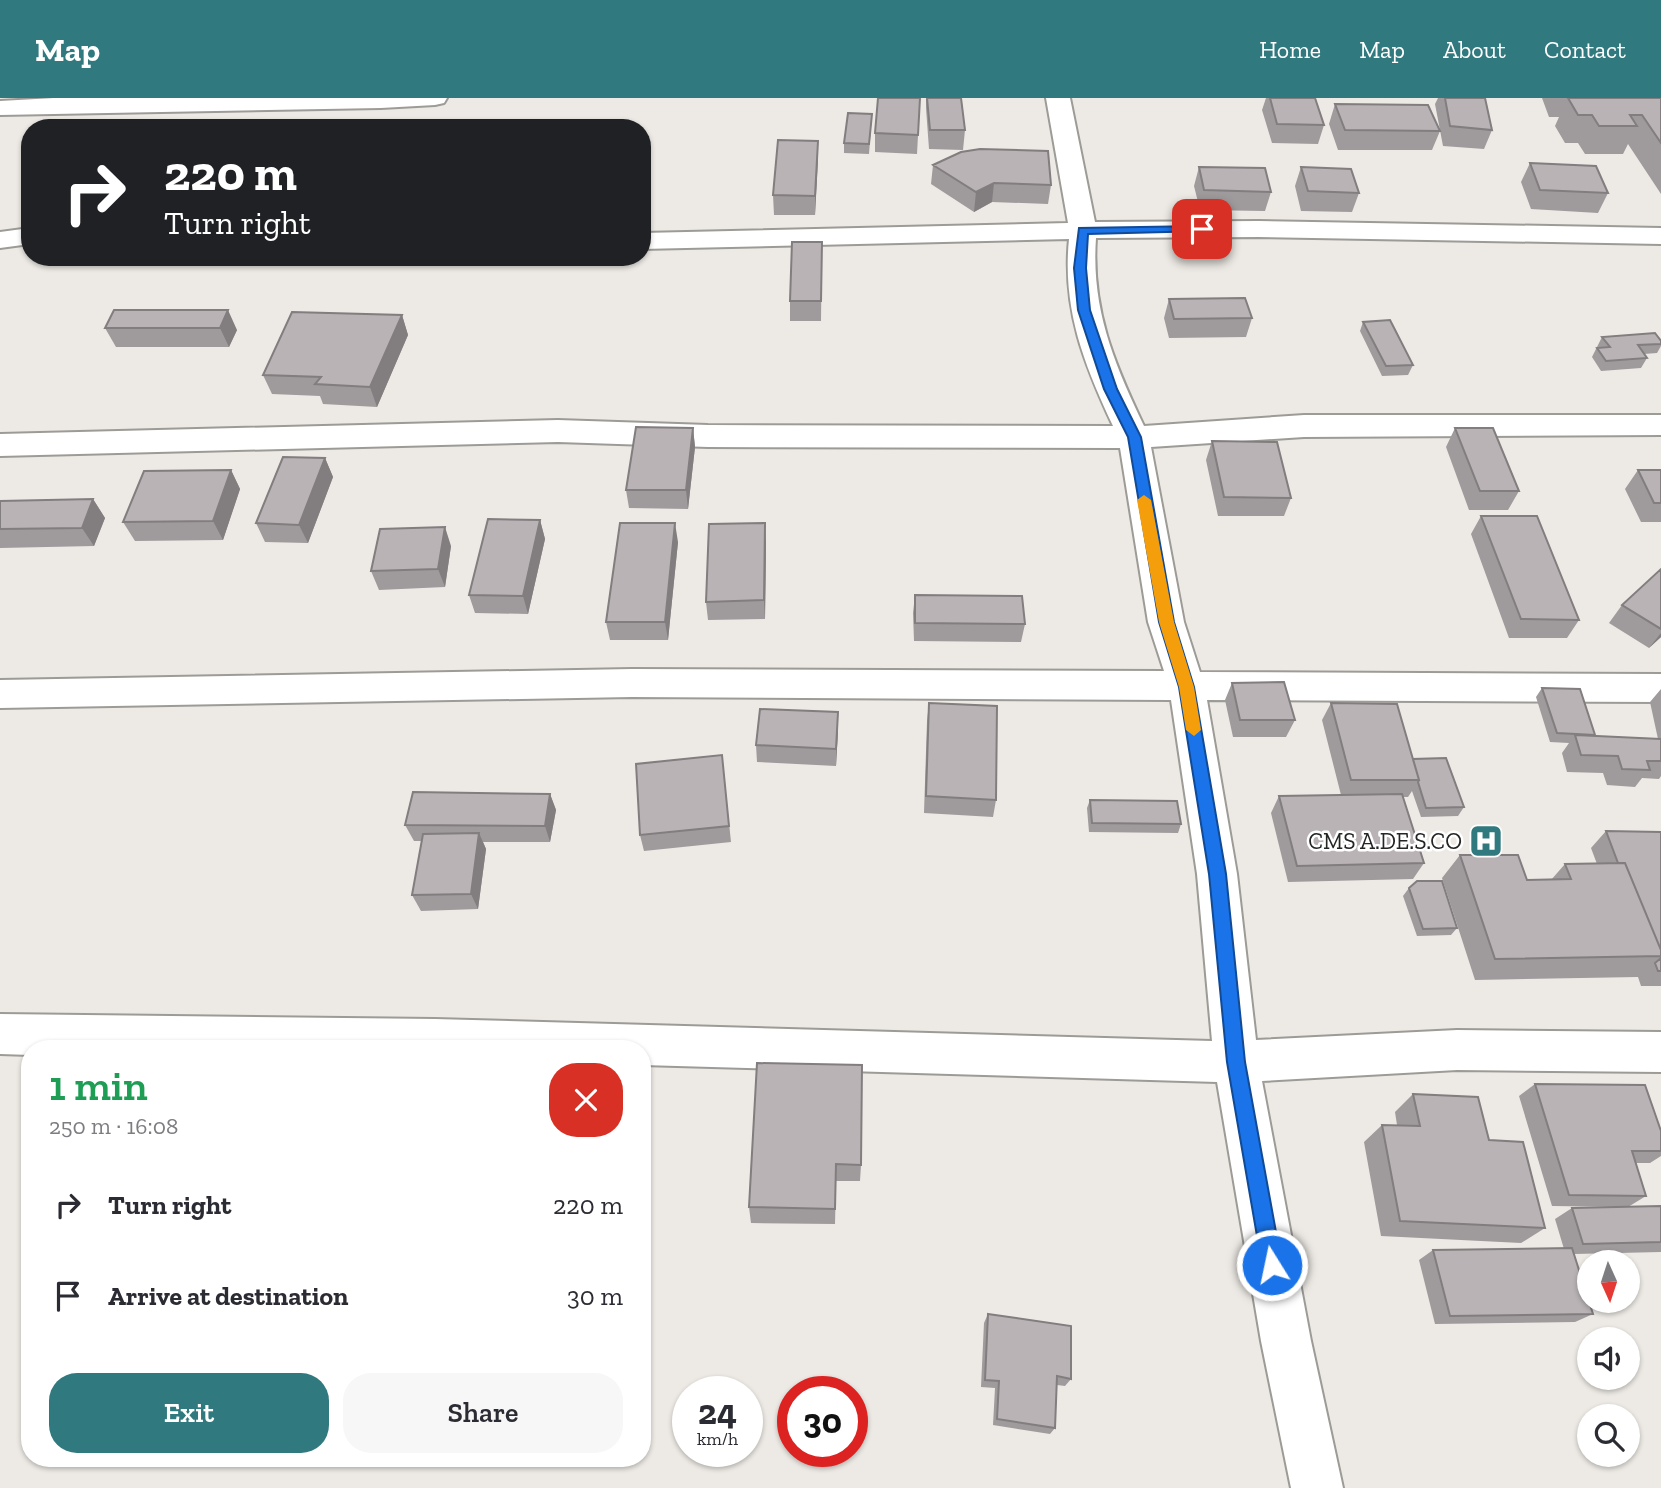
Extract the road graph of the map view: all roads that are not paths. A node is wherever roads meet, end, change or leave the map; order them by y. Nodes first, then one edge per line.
1 (435, 98) edge
2 (1058, 98) edge
3 (0, 108) edge
4 (1083, 230) junction
5 (1661, 236) edge
6 (21, 237) edge
7 (0, 240) edge
8 (651, 241) edge
9 (1661, 425) edge
10 (1134, 437) junction
11 (0, 445) edge
12 (1187, 687) junction
13 (1661, 688) edge
14 (0, 694) edge
15 (0, 1034) edge
16 (470, 1040) edge
17 (651, 1045) edge
18 (1661, 1052) edge
19 (1236, 1062) junction
20 (1317, 1488) edge

1 - 3 street
2 - 4 street
4 - 5 street
4 - 8 street
4 - 10 street
6 - 7 street
9 - 10 street
10 - 11 street
10 - 12 street
12 - 13 street
12 - 14 street
12 - 19 street
15 - 16 street
17 - 19 street
18 - 19 street
19 - 20 street

